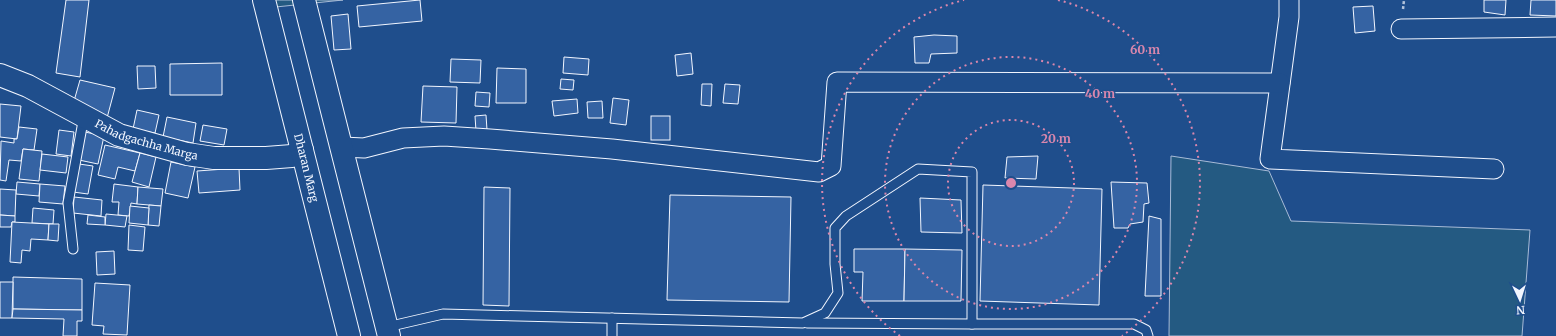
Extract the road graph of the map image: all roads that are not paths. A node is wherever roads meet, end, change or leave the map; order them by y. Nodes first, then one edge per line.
1 (264, 0) edge
2 (304, 0) edge
3 (1289, 0) edge
4 (1556, 28) edge
5 (1401, 29) dead end
6 (0, 75) edge
7 (1280, 83) junction
8 (84, 116) junction
9 (342, 147) junction
10 (302, 150) junction
11 (1494, 169) dead end
12 (73, 249) dead end
13 (612, 318) junction
14 (803, 322) junction
15 (972, 324) junction
16 (388, 332) edge
17 (349, 336) edge
18 (612, 336) edge
19 (1148, 336) edge

1 - 10 main road, Dharan Marg
2 - 9 main road
3 - 7 street
4 - 5 street
6 - 8 main road, Pahadgachha Marga
7 - 9 street
7 - 11 street
8 - 10 main road, Pahadgachha Marga
8 - 12 lane
9 - 16 main road
10 - 17 main road, Dharan Marg
13 - 14 lane
13 - 16 lane
13 - 18 lane
14 - 15 lane
14 - 15 lane
15 - 19 lane

